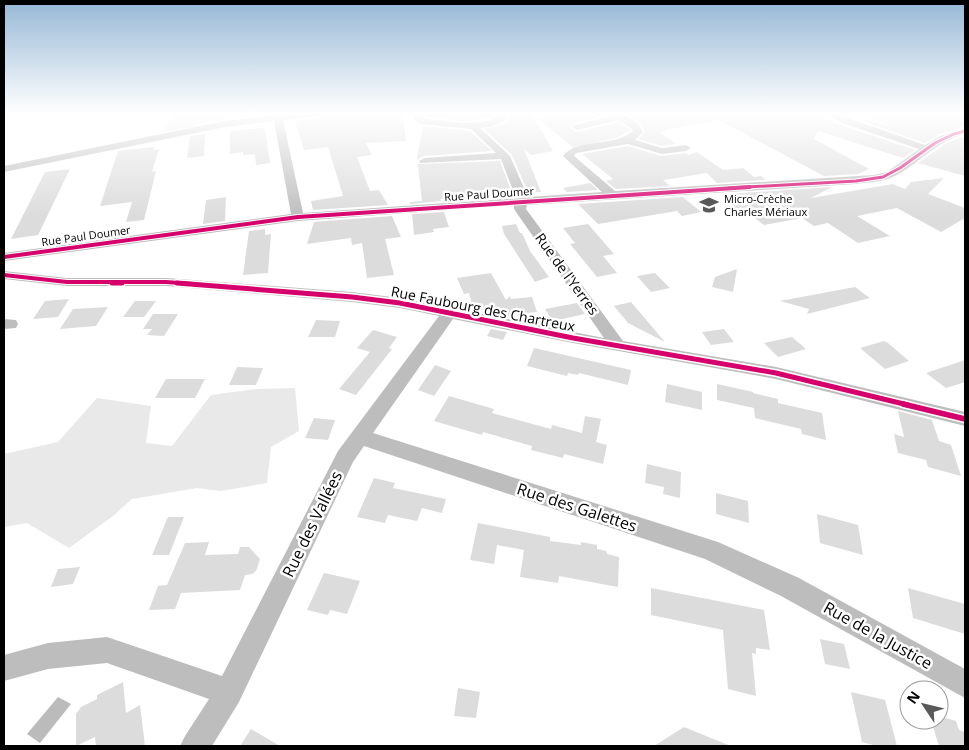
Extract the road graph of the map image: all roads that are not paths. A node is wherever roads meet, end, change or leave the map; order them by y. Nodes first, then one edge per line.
1 (112, 147) edge
2 (284, 147) edge
3 (495, 147) edge
4 (600, 147) edge
5 (647, 147) edge
6 (922, 147) edge
7 (686, 148) dead end
8 (925, 148) joint
9 (505, 156) junction
10 (424, 161) dead end
11 (4, 169) edge
12 (612, 195) junction
13 (520, 202) junction
14 (298, 217) junction
15 (4, 258) edge
16 (4, 275) edge
17 (448, 314) junction
18 (618, 346) junction
19 (965, 419) edge
20 (360, 437) junction
21 (790, 587) joint
22 (4, 668) edge
23 (965, 684) edge
24 (229, 692) junction
25 (195, 746) edge

1 - 11 street
2 - 14 street
3 - 9 street
4 - 12 street
5 - 7 street
6 - 8 street
8 - 12 street, Rue Paul Doumer
9 - 10 street
9 - 13 street, Rue de l'Yerres
12 - 13 street, Rue Paul Doumer
13 - 14 street, Rue Paul Doumer
13 - 18 street, Rue de l'Yerres
14 - 15 street, Rue Paul Doumer
16 - 17 street, Rue Faubourg des Chartreux
17 - 18 street, Rue Faubourg des Chartreux
17 - 20 street, Rue des Vallées
18 - 19 street, Rue Faubourg des Chartreux
20 - 21 street, Rue des Galettes
20 - 24 street, Rue des Vallées
21 - 23 street, Rue de la Justice
22 - 24 street
24 - 25 street, Rue des Vallées

